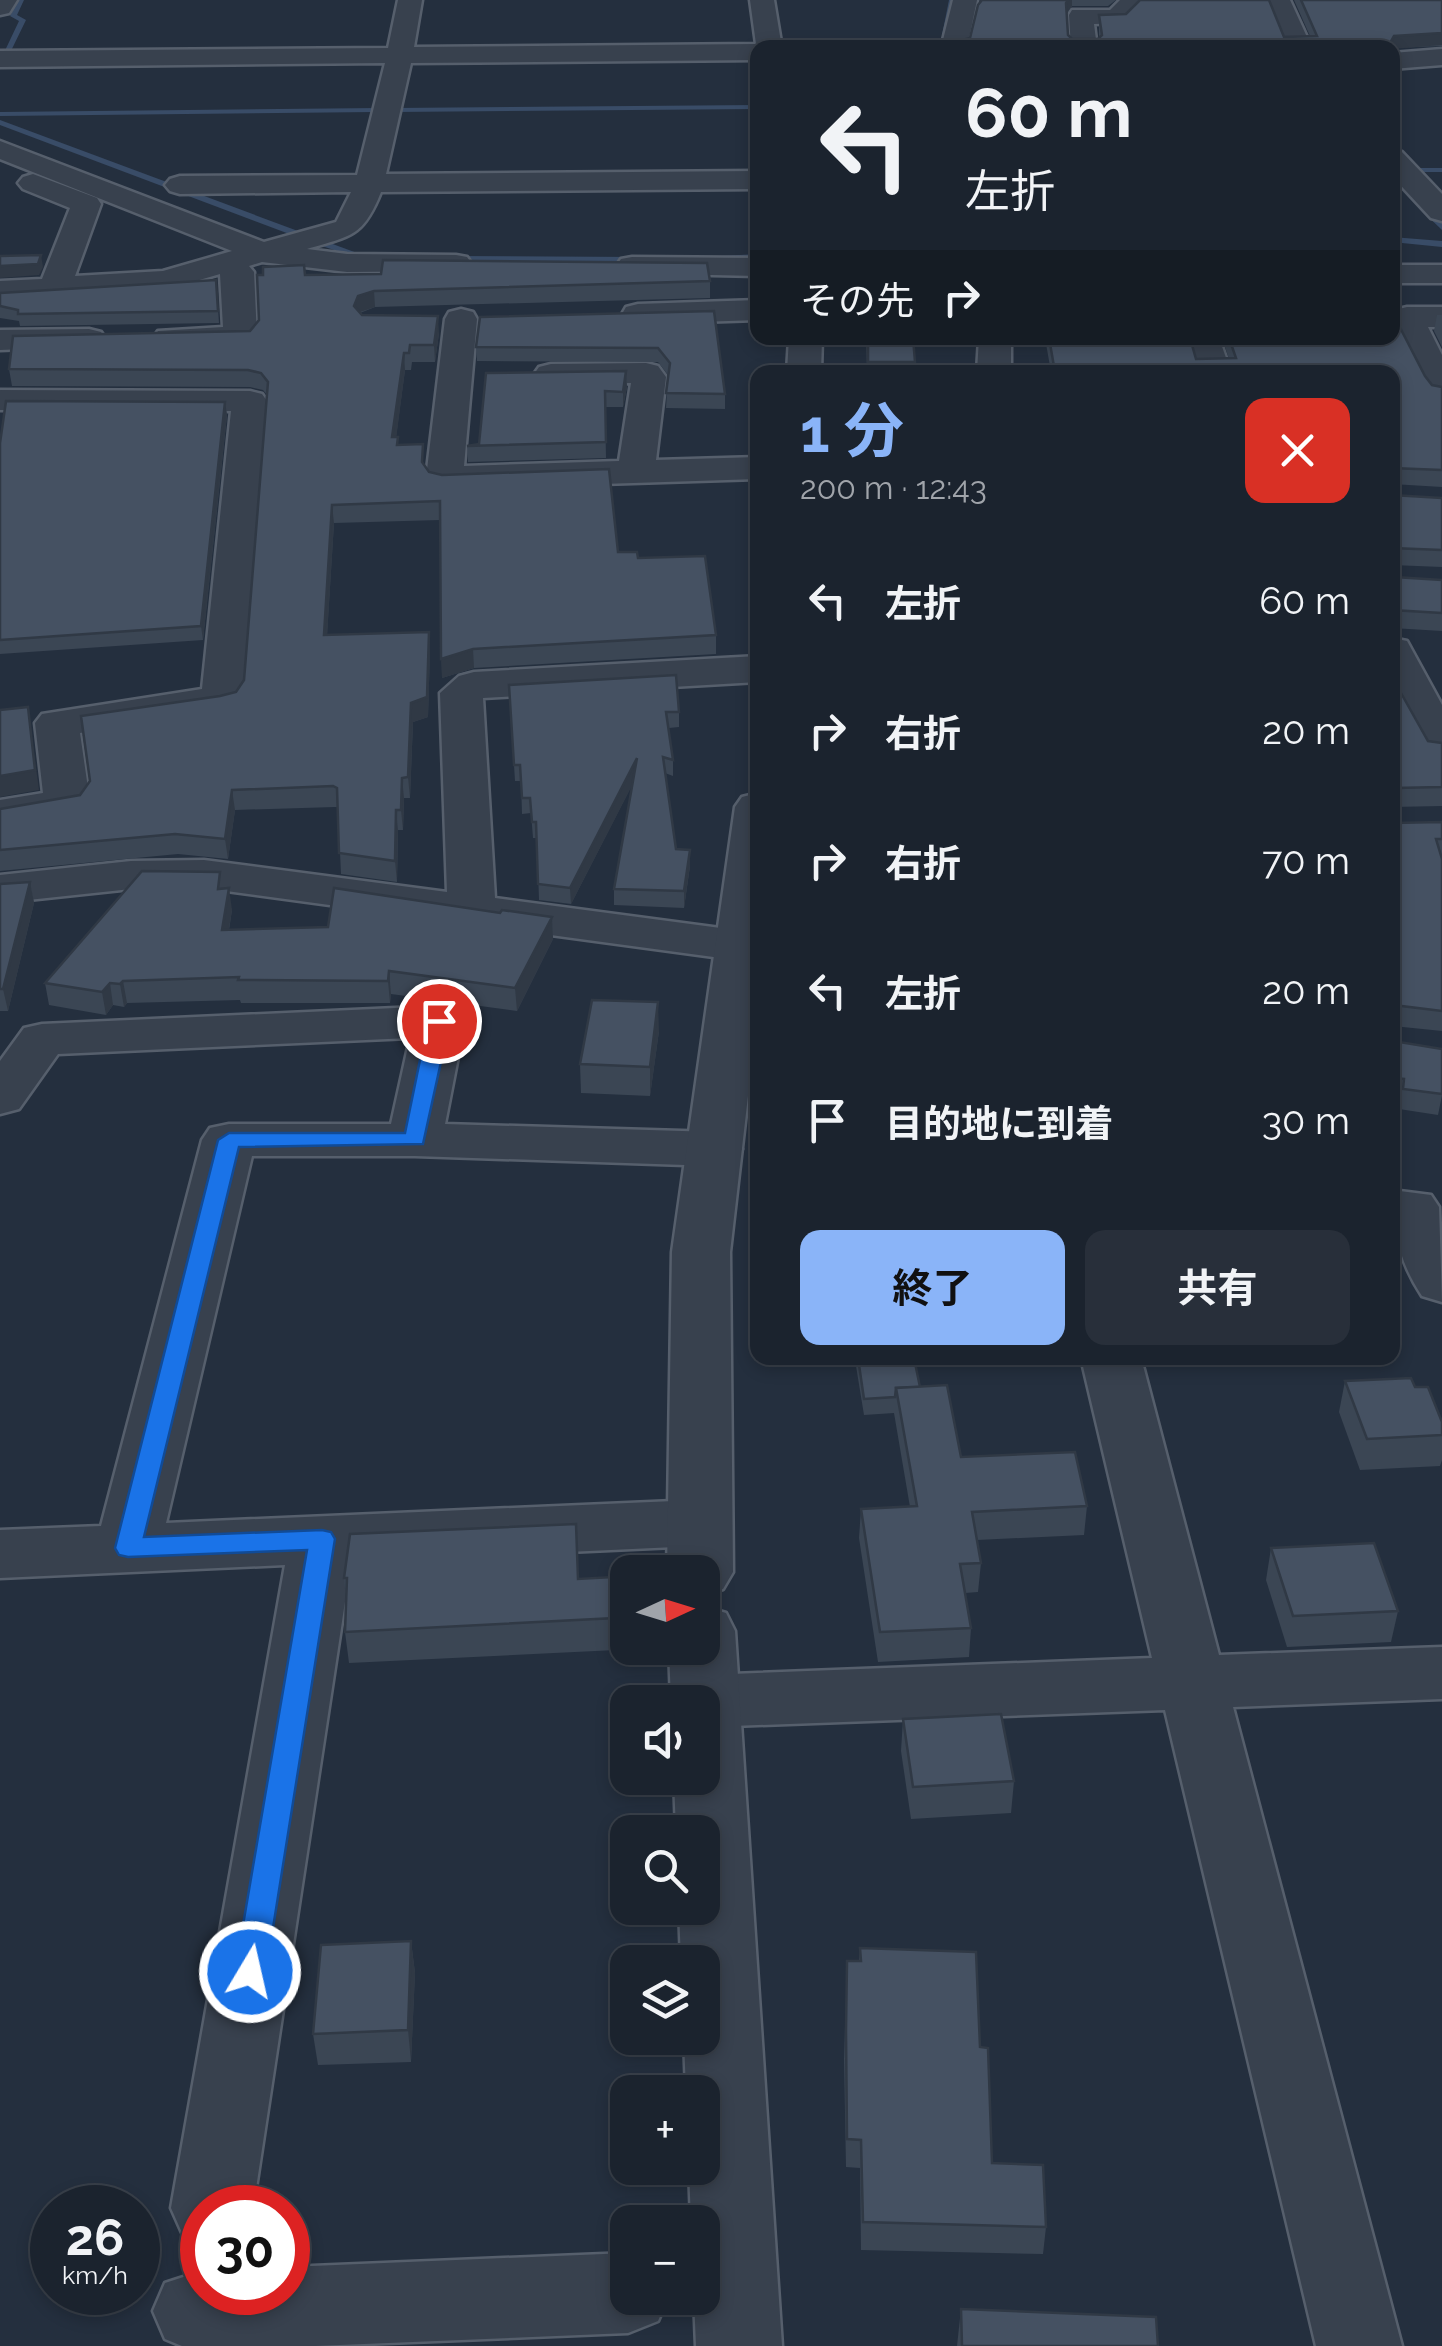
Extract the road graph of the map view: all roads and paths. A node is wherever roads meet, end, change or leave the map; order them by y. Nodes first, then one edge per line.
1 (5, 0) edge
2 (410, 0) edge
3 (762, 0) edge
4 (965, 0) edge
5 (1134, 0) edge
6 (1278, 0) edge
7 (0, 8) edge
8 (767, 40) edge
9 (956, 40) edge
10 (1084, 40) edge
11 (1296, 40) edge
12 (750, 52) edge
13 (398, 54) junction
14 (1442, 57) edge
15 (0, 58) edge
16 (1400, 60) edge
17 (0, 149) edge
18 (1400, 169) edge
19 (0, 170) edge
20 (1400, 172) edge
21 (1442, 174) edge
22 (750, 180) edge
23 (180, 184) dead end
24 (370, 184) junction
25 (1442, 212) edge
26 (267, 254) junction
27 (223, 263) junction
28 (484, 264) edge
29 (601, 265) edge
30 (750, 267) edge
31 (1400, 274) edge
32 (1442, 274) edge
33 (54, 288) junction
34 (0, 292) edge
35 (1400, 302) edge
36 (750, 310) edge
37 (600, 315) edge
38 (1442, 317) edge
39 (501, 318) edge
40 (461, 319) junction
41 (427, 320) edge
42 (0, 340) edge
43 (455, 375) junction
44 (1442, 390) edge
45 (0, 400) edge
46 (750, 468) edge
47 (636, 472) junction
48 (750, 669) edge
49 (1415, 673) edge
50 (1442, 747) edge
51 (0, 814) edge
52 (0, 889) edge
53 (472, 907) junction
54 (749, 947) edge
55 (0, 1098) edge
56 (415, 1140) junction
57 (715, 1149) junction
58 (1400, 1208) edge
59 (1442, 1282) edge
60 (1113, 1365) edge
61 (322, 1539) junction
62 (128, 1548) junction
63 (698, 1548) edge
64 (0, 1554) edge
65 (704, 1666) edge
66 (1442, 1673) edge
67 (1192, 1682) junction
68 (216, 2185) edge
69 (610, 2294) edge
70 (310, 2303) edge
71 (726, 2308) edge
72 (1359, 2346) edge

1 - 7 street
2 - 13 street
3 - 8 street
4 - 9 street
5 - 10 street
6 - 11 street
12 - 13 street
13 - 15 street
13 - 24 street
14 - 16 street
17 - 26 street
18 - 21 street
19 - 33 street
20 - 25 street
22 - 24 street
23 - 24 street
24 - 26 street
26 - 27 street
26 - 28 street
27 - 33 street
27 - 42 street
29 - 30 street
31 - 32 street
33 - 34 street
35 - 38 street
35 - 44 street
36 - 37 street
39 - 40 street
40 - 41 street
40 - 43 street
43 - 47 street
43 - 47 street
45 - 51 street
46 - 47 street
48 - 53 street
49 - 50 street
52 - 53 street
53 - 54 street
54 - 57 street
55 - 56 street
56 - 57 street
56 - 62 street
57 - 63 street
58 - 59 street
60 - 67 street
61 - 62 street
61 - 63 street
61 - 68 street
62 - 64 street
65 - 67 street
65 - 71 street
66 - 67 street
67 - 72 street
69 - 70 street

